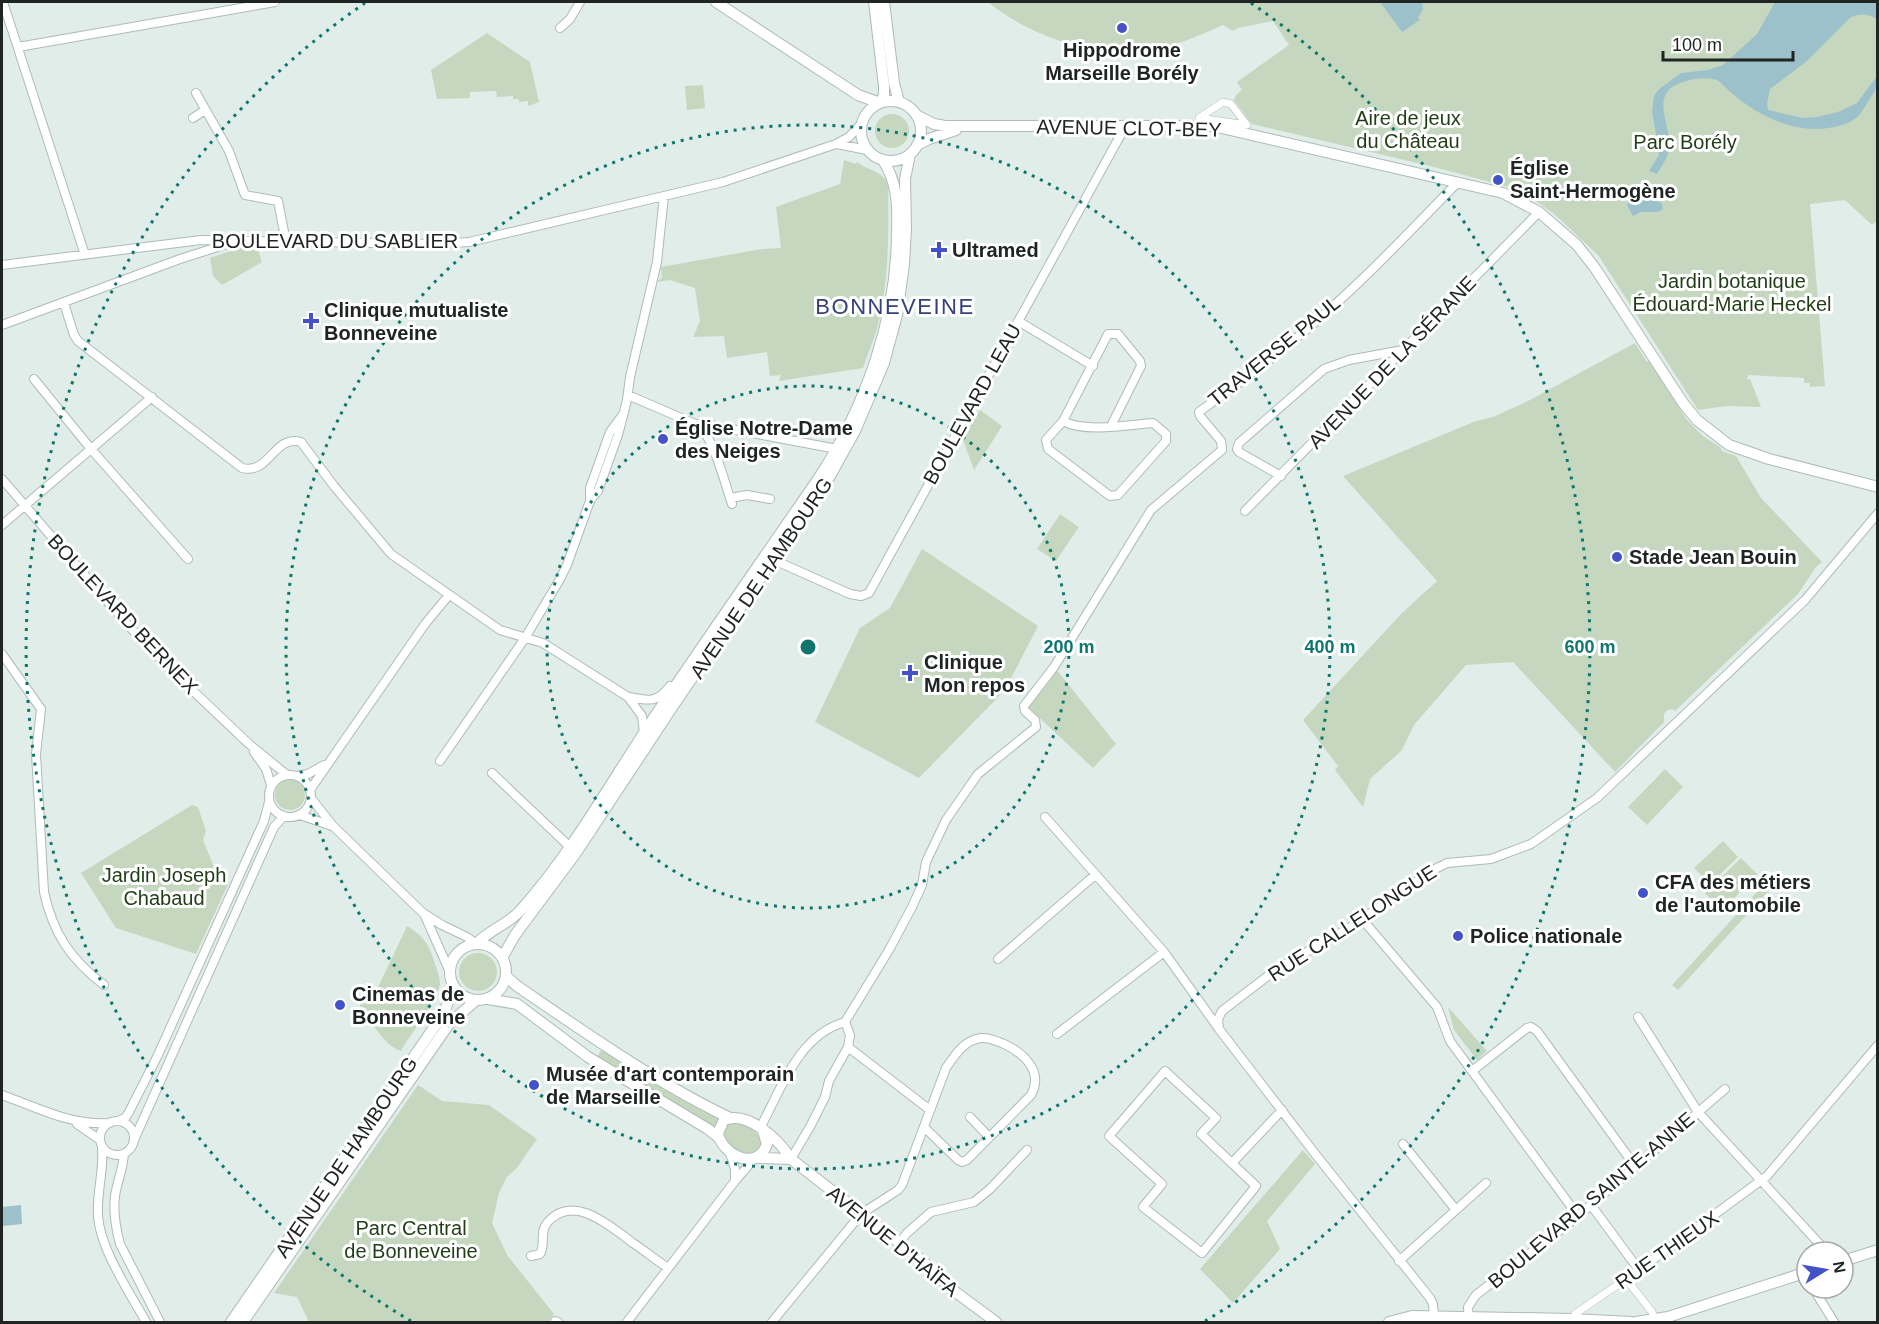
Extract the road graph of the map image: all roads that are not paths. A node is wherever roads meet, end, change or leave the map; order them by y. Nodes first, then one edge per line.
1 (3, 2) edge
2 (221, 2) edge
3 (275, 2) edge
4 (580, 2) edge
5 (716, 2) edge
6 (874, 2) edge
7 (884, 2) edge
8 (217, 11) junction
9 (560, 28) dead end
10 (18, 47) junction
11 (196, 93) dead end
12 (858, 94) junction
13 (899, 102) junction
14 (880, 103) junction
15 (206, 110) junction
16 (916, 115) junction
17 (193, 118) dead end
18 (864, 118) junction
19 (1126, 125) junction
20 (1247, 125) joint
21 (969, 126) junction
22 (836, 144) junction
23 (867, 150) junction
24 (914, 150) junction
25 (883, 160) junction
26 (1458, 182) junction
27 (664, 196) junction
28 (1539, 212) junction
29 (238, 241) junction
30 (286, 242) junction
31 (85, 255) junction
32 (2, 265) edge
33 (64, 303) junction
34 (1018, 321) junction
35 (2, 325) edge
36 (1404, 350) junction
37 (1093, 366) junction
38 (34, 379) dead end
39 (628, 395) junction
40 (152, 397) junction
41 (1063, 421) junction
42 (699, 425) junction
43 (1112, 426) junction
44 (91, 449) junction
45 (837, 449) junction
46 (1281, 476) junction
47 (2, 479) edge
48 (1878, 487) edge
49 (770, 499) dead end
50 (25, 506) junction
51 (1245, 511) dead end
52 (1878, 513) edge
53 (2, 525) edge
54 (188, 559) dead end
55 (774, 560) junction
56 (449, 596) junction
57 (525, 638) junction
58 (2, 654) edge
59 (694, 659) junction
60 (628, 696) junction
61 (644, 733) junction
62 (249, 744) junction
63 (440, 761) dead end
64 (327, 764) junction
65 (492, 772) dead end
66 (287, 775) junction
67 (297, 776) junction
68 (272, 785) junction
69 (310, 794) junction
70 (269, 802) junction
71 (300, 815) junction
72 (284, 816) junction
73 (1045, 816) dead end
74 (333, 826) junction
75 (570, 847) junction
76 (1095, 875) junction
77 (423, 913) junction
78 (1362, 919) junction
79 (476, 944) junction
80 (1164, 952) junction
81 (502, 958) junction
82 (998, 959) dead end
83 (449, 970) junction
84 (506, 976) junction
85 (104, 985) dead end
86 (453, 987) junction
87 (488, 999) junction
88 (475, 1001) junction
89 (1638, 1017) dead end
90 (845, 1022) junction
91 (1219, 1029) junction
92 (1057, 1034) dead end
93 (593, 1037) junction
94 (848, 1047) junction
95 (1876, 1049) edge
96 (582, 1053) junction
97 (1472, 1071) junction
98 (1725, 1089) dead end
99 (2, 1095) edge
100 (930, 1110) junction
101 (1282, 1110) junction
102 (1698, 1112) junction
103 (970, 1117) dead end
104 (66, 1118) junction
105 (730, 1118) junction
106 (118, 1121) junction
107 (109, 1123) junction
108 (924, 1127) junction
109 (761, 1130) junction
110 (718, 1137) junction
111 (989, 1137) junction
112 (134, 1140) junction
113 (101, 1144) junction
114 (1404, 1144) dead end
115 (729, 1150) junction
116 (1027, 1150) dead end
117 (124, 1154) junction
118 (757, 1158) junction
119 (791, 1159) junction
120 (1232, 1163) junction
121 (1635, 1166) junction
122 (1762, 1180) junction
123 (735, 1181) junction
124 (1486, 1183) dead end
125 (1591, 1205) junction
126 (1456, 1210) junction
127 (861, 1214) junction
128 (1578, 1216) junction
129 (117, 1236) junction
130 (102, 1238) junction
131 (1816, 1240) edge
132 (899, 1243) junction
133 (1878, 1250) edge
134 (531, 1256) dead end
135 (1855, 1257) edge
136 (1400, 1261) junction
137 (668, 1268) junction
138 (1639, 1270) junction
139 (1795, 1276) edge
140 (1626, 1279) junction
141 (248, 1299) junction
142 (147, 1300) junction
143 (1820, 1300) edge
144 (138, 1307) junction
145 (1434, 1317) junction
146 (1572, 1319) junction
147 (1468, 1320) edge
148 (1655, 1320) junction
149 (1670, 1320) edge
150 (1596, 1322) edge
151 (146, 1323) edge
152 (160, 1323) edge
153 (224, 1323) edge
154 (231, 1323) edge
155 (243, 1323) edge
156 (627, 1323) edge
157 (772, 1323) edge
158 (996, 1323) edge
159 (1389, 1323) edge
160 (1631, 1323) edge
161 (1636, 1323) edge
162 (1834, 1323) edge

1 - 10 street
2 - 8 street
3 - 8 street
4 - 9 street
5 - 12 street
6 - 14 street
7 - 13 street
8 - 10 street
10 - 31 street
11 - 15 street
12 - 14 street
12 - 18 street
13 - 14 street
13 - 16 street
14 - 18 street
15 - 17 street
15 - 30 street
16 - 21 street, AVENUE CLOT-BEY
16 - 24 street
18 - 22 street, BOULEVARD DU SABLIER
18 - 23 street
19 - 21 street, AVENUE CLOT-BEY
19 - 26 street, AVENUE CLOT-BEY
19 - 34 street, BOULEVARD LEAU
20 - 20 street
21 - 24 street, AVENUE CLOT-BEY
22 - 23 street, BOULEVARD DU SABLIER
22 - 27 street, BOULEVARD DU SABLIER
23 - 25 street
24 - 25 street
24 - 55 street, AVENUE DE HAMBOURG
25 - 45 street, AVENUE DE HAMBOURG
26 - 28 street, AVENUE CLOT-BEY
26 - 90 street, TRAVERSE PAUL
27 - 30 street, BOULEVARD DU SABLIER
27 - 39 street
28 - 36 street, AVENUE DE LA SÉRANE
28 - 48 street, AVENUE CLOT-BEY
29 - 30 street, BOULEVARD DU SABLIER
29 - 31 street, BOULEVARD DU SABLIER
29 - 33 street
31 - 32 street, BOULEVARD DU SABLIER
33 - 35 street
33 - 40 street
34 - 37 street
34 - 55 street, BOULEVARD LEAU
36 - 46 street, AVENUE DE LA SÉRANE
36 - 46 street
37 - 41 street
37 - 43 street
38 - 44 street
39 - 42 street
39 - 57 street
40 - 44 street
40 - 56 street
41 - 43 street
41 - 43 street
42 - 45 street
42 - 49 street
44 - 50 street
44 - 54 street
45 - 59 street, AVENUE DE HAMBOURG
46 - 51 street, AVENUE DE LA SÉRANE
47 - 50 street, BOULEVARD BERNEX
50 - 53 street
50 - 62 street, BOULEVARD BERNEX
52 - 78 street, RUE CALLELONGUE
55 - 81 street, AVENUE DE HAMBOURG
56 - 57 street
56 - 64 street
57 - 60 street
57 - 63 street
58 - 85 street
59 - 60 street
59 - 61 street, AVENUE DE HAMBOURG
60 - 61 street
61 - 75 street, AVENUE DE HAMBOURG
62 - 66 street, BOULEVARD BERNEX
62 - 68 street, BOULEVARD BERNEX
64 - 67 street
64 - 69 street
65 - 75 street
66 - 67 street
66 - 68 street
67 - 69 street
68 - 70 street
69 - 71 street
69 - 74 street
70 - 72 street
70 - 106 street
71 - 72 street
71 - 74 street
72 - 112 street
73 - 76 street
74 - 77 street
75 - 79 street, AVENUE DE HAMBOURG
76 - 80 street
76 - 82 street
77 - 79 street
77 - 83 street
78 - 91 street, RUE CALLELONGUE
78 - 97 street
79 - 81 street
79 - 83 street
80 - 91 street
80 - 92 street
81 - 84 street
83 - 86 street
84 - 87 street
84 - 93 street
86 - 88 street
86 - 141 street, AVENUE DE HAMBOURG
87 - 88 street
87 - 96 street
88 - 155 street, AVENUE DE HAMBOURG
89 - 102 street
90 - 94 street
90 - 109 street
91 - 101 street
93 - 96 street
93 - 105 street
94 - 100 street
94 - 119 street
95 - 122 street, RUE THIEUX
96 - 110 street
97 - 121 street
97 - 128 street
98 - 102 street, BOULEVARD SAINTE-ANNE
99 - 104 street
100 - 108 street
100 - 111 street
101 - 120 street
101 - 136 street
102 - 121 street, BOULEVARD SAINTE-ANNE
102 - 122 street
103 - 111 street
104 - 107 street
104 - 113 street
105 - 109 street
105 - 110 street
106 - 107 street
106 - 112 street
107 - 113 street
108 - 111 street
108 - 127 street
109 - 118 street
109 - 119 street, AVENUE D'HAÏFA
110 - 115 street
112 - 117 street
113 - 117 street
113 - 130 street
114 - 126 street
115 - 118 street
115 - 123 street
116 - 132 street
117 - 129 street
118 - 119 street
118 - 123 street
119 - 127 street, AVENUE D'HAÏFA
120 - 120 street
121 - 125 street, BOULEVARD SAINTE-ANNE
122 - 131 street
122 - 138 street, RUE THIEUX
123 - 137 street
124 - 126 street
125 - 128 street, BOULEVARD SAINTE-ANNE
125 - 138 street
126 - 136 street
127 - 132 street, AVENUE D'HAÏFA
127 - 157 street
128 - 147 street, BOULEVARD SAINTE-ANNE
129 - 130 street
129 - 142 street
130 - 144 street
132 - 158 street, AVENUE D'HAÏFA
133 - 135 street
134 - 137 street
136 - 145 street
137 - 156 street
138 - 140 street, RUE THIEUX
139 - 149 street
140 - 146 street, RUE THIEUX
140 - 148 street
141 - 153 street
141 - 154 street, AVENUE DE HAMBOURG
142 - 144 street
142 - 152 street
143 - 162 street
144 - 151 street
145 - 147 street
145 - 159 street
146 - 147 street
146 - 150 street
148 - 149 street
148 - 161 street
150 - 160 street

